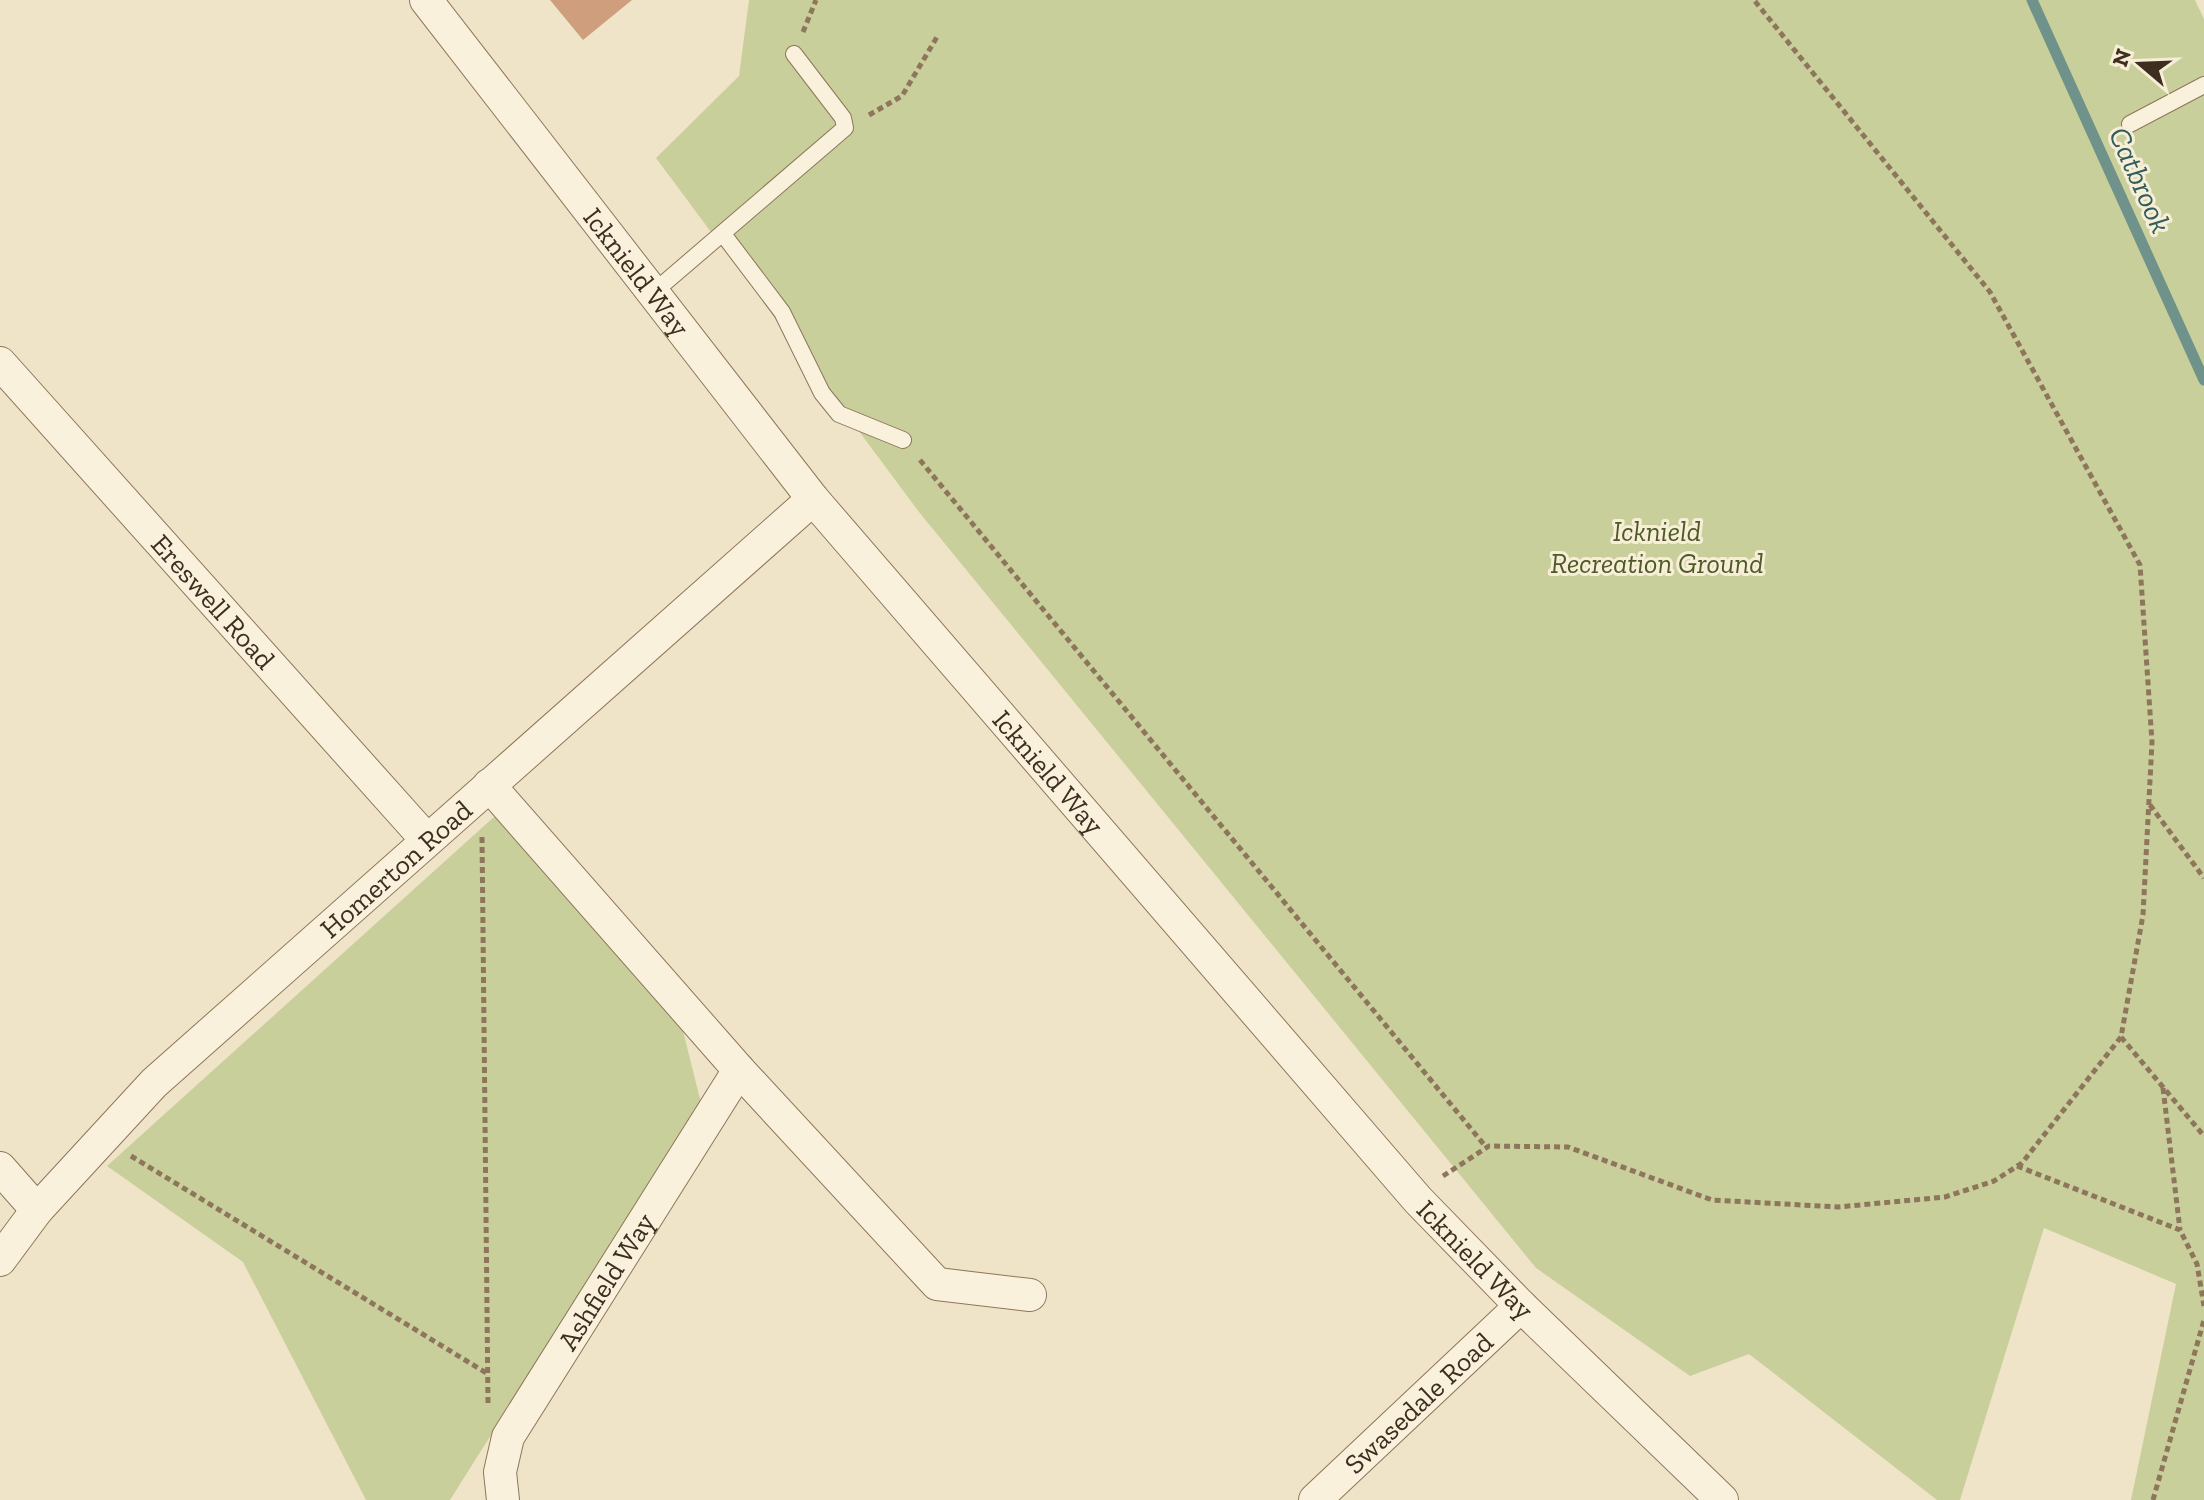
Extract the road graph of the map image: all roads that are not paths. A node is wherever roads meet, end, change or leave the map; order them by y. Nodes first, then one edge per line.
1 (426, 0) edge
2 (794, 54) road end
3 (2204, 85) edge
4 (2130, 124) dead end
5 (723, 234) junction
6 (655, 291) junction
7 (0, 363) edge
8 (903, 440) road end
9 (813, 499) junction
10 (486, 788) junction
11 (426, 839) junction
12 (739, 1070) junction
13 (0, 1168) edge
14 (37, 1210) junction
15 (0, 1260) edge
16 (1030, 1295) dead end
17 (1521, 1306) junction
18 (503, 1500) edge
19 (1315, 1500) edge
20 (1722, 1500) edge

1 - 6 street, Icknield Way
2 - 5 lane
3 - 4 lane
5 - 6 lane
5 - 8 lane
6 - 9 street, Icknield Way
7 - 11 street, Ereswell Road
9 - 10 street, Homerton Road
9 - 17 street, Icknield Way
10 - 11 street, Homerton Road
10 - 12 street
11 - 14 street, Homerton Road
12 - 16 street
12 - 18 street, Ashfield Way
13 - 14 street
14 - 15 street, Homerton Road
17 - 19 street, Swasedale Road
17 - 20 street, Icknield Way

